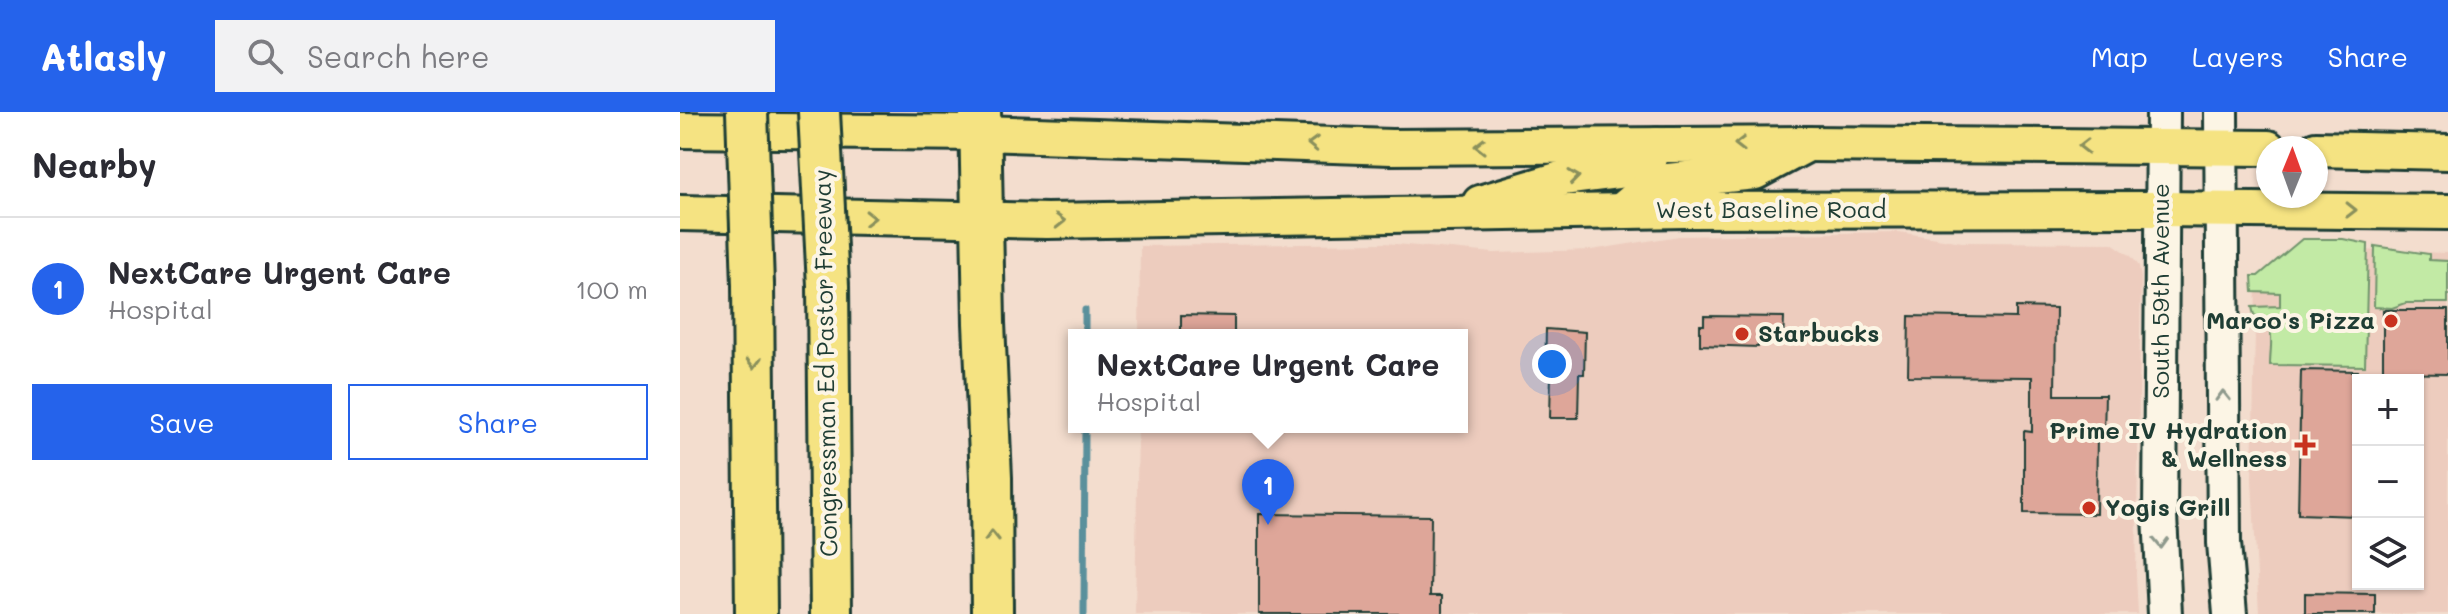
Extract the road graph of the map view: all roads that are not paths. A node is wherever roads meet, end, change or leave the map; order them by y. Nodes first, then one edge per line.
1 (747, 112) edge
2 (819, 112) edge
3 (2163, 112) edge
4 (2221, 112) edge
5 (981, 122) edge
6 (680, 130) edge
7 (1808, 144) junction
8 (1657, 145) junction
9 (2162, 147) junction
10 (2221, 147) junction
11 (2256, 148) edge
12 (2328, 149) edge
13 (2448, 152) edge
14 (2162, 209) junction
15 (2221, 209) junction
16 (1621, 211) junction
17 (2448, 212) edge
18 (680, 213) edge
19 (1446, 215) junction
20 (982, 221) junction
21 (756, 614) edge
22 (831, 614) edge
23 (992, 614) edge
24 (2165, 614) edge
25 (2230, 614) edge

1 -> 21 highway, bridge
2 - 22 highway, Congressman Ed Pastor Freeway, bridge
3 - 9 main road, South 59th Avenue
4 - 10 main road
5 - 6 main road
8 -> 5 main road
5 - 20 highway
7 -> 8 main road
9 -> 7 main road
7 - 16 main road
19 -> 8 main road
9 - 10 main road
9 - 14 main road, South 59th Avenue
10 - 11 main road
10 - 15 main road
12 - 13 main road
14 - 15 main road
14 - 16 main road, West Baseline Road
14 -> 24 main road, South 59th Avenue
15 -> 17 main road
25 -> 15 main road
16 - 19 main road, West Baseline Road
18 -> 20 main road, West Baseline Road
20 -> 19 main road, West Baseline Road
23 -> 20 highway

